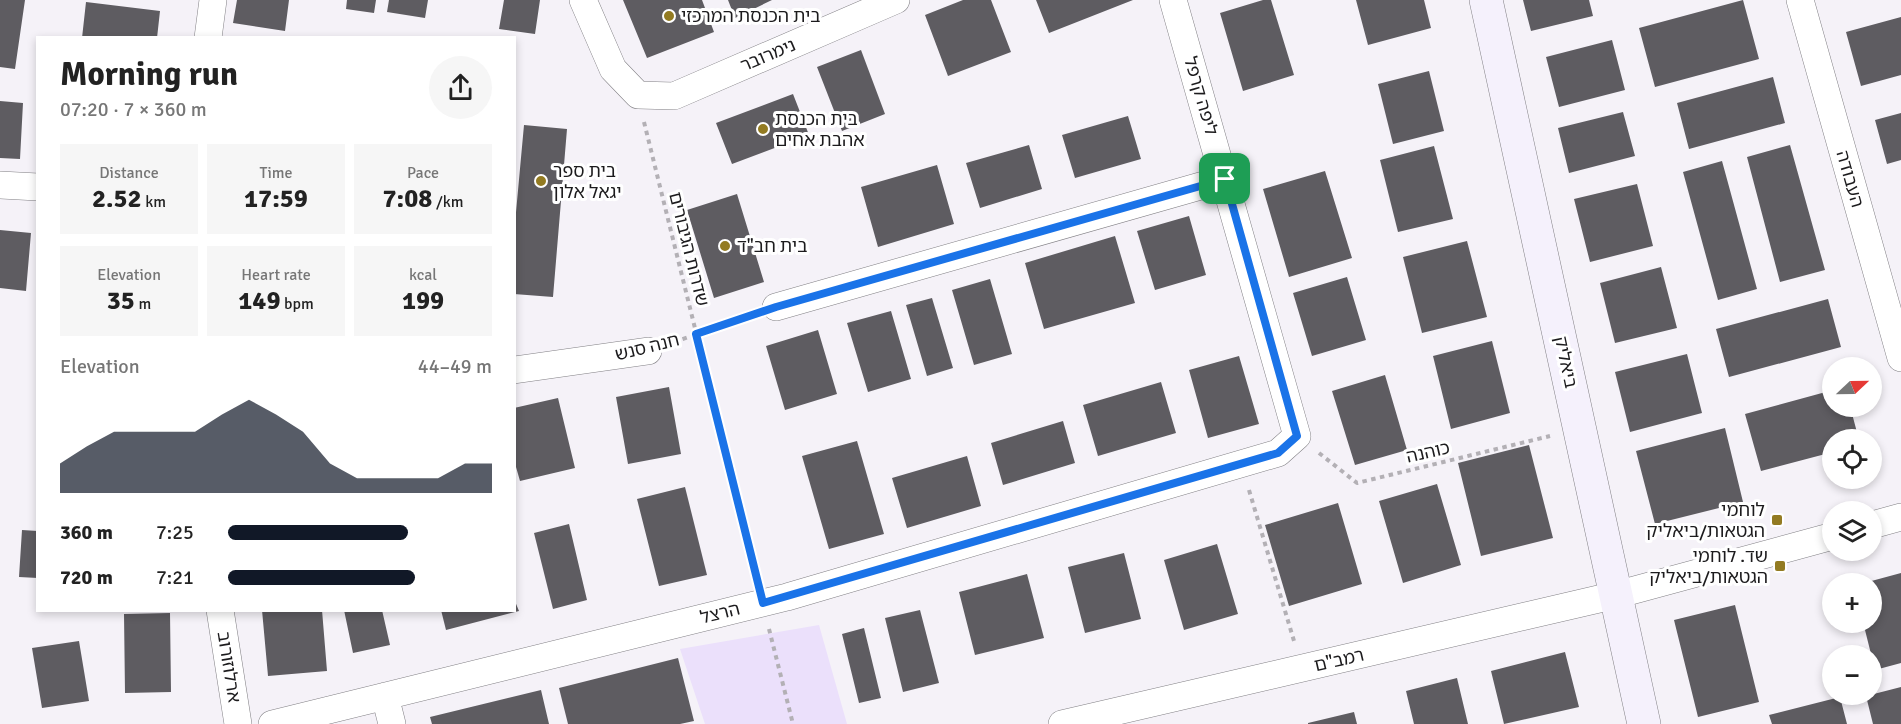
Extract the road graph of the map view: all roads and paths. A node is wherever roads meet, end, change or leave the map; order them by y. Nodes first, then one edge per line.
1 (213, 0) edge
2 (583, 0) edge
3 (896, 0) edge
4 (1173, 0) edge
5 (1486, 0) edge
6 (1808, 2) edge
7 (208, 36) edge
8 (638, 95) junction
9 (1225, 179) junction
10 (0, 185) edge
11 (36, 187) edge
12 (776, 307) joint
13 (696, 334) junction
14 (648, 351) joint
15 (1901, 358) edge
16 (516, 370) edge
17 (1580, 429) junction
18 (1297, 436) junction
19 (1241, 464) junction
20 (1901, 518) edge
21 (1882, 523) edge
22 (1822, 539) edge
23 (1616, 595) junction
24 (763, 603) junction
25 (220, 612) edge
26 (1302, 668) junction
27 (385, 696) junction
28 (238, 724) edge
29 (272, 724) edge
30 (392, 724) edge
31 (793, 724) edge
32 (1062, 724) edge
33 (1644, 724) edge

1 - 7 street
2 - 8 street
3 - 8 street, נימרובר
4 - 9 street, ליפה קרפל
5 - 17 street, ביאליק
6 - 15 street, העבודה
8 - 13 path, שדרות הגיבורים
9 - 12 street
9 - 18 street, ליפה קרפל
10 - 11 street
12 - 13 path, חנה סנש
13 - 14 path, חנה סנש
13 - 24 path, שדרות הגיבורים
14 - 16 street, חנה סנש
17 - 18 path, כוהנה
17 - 23 street, ביאליק
18 - 19 street, הרצל
19 - 24 street, הרצל
19 - 26 path
20 - 21 street
22 - 23 street, רמב"ם
23 - 26 street, רמב"ם
23 - 33 street, ביאליק
24 - 27 street, הרצל
24 - 31 path, שדרות הגיבורים
25 - 28 street, ארלוזורוב
26 - 32 street, רמב"ם
27 - 29 street, הרצל
27 - 30 street

